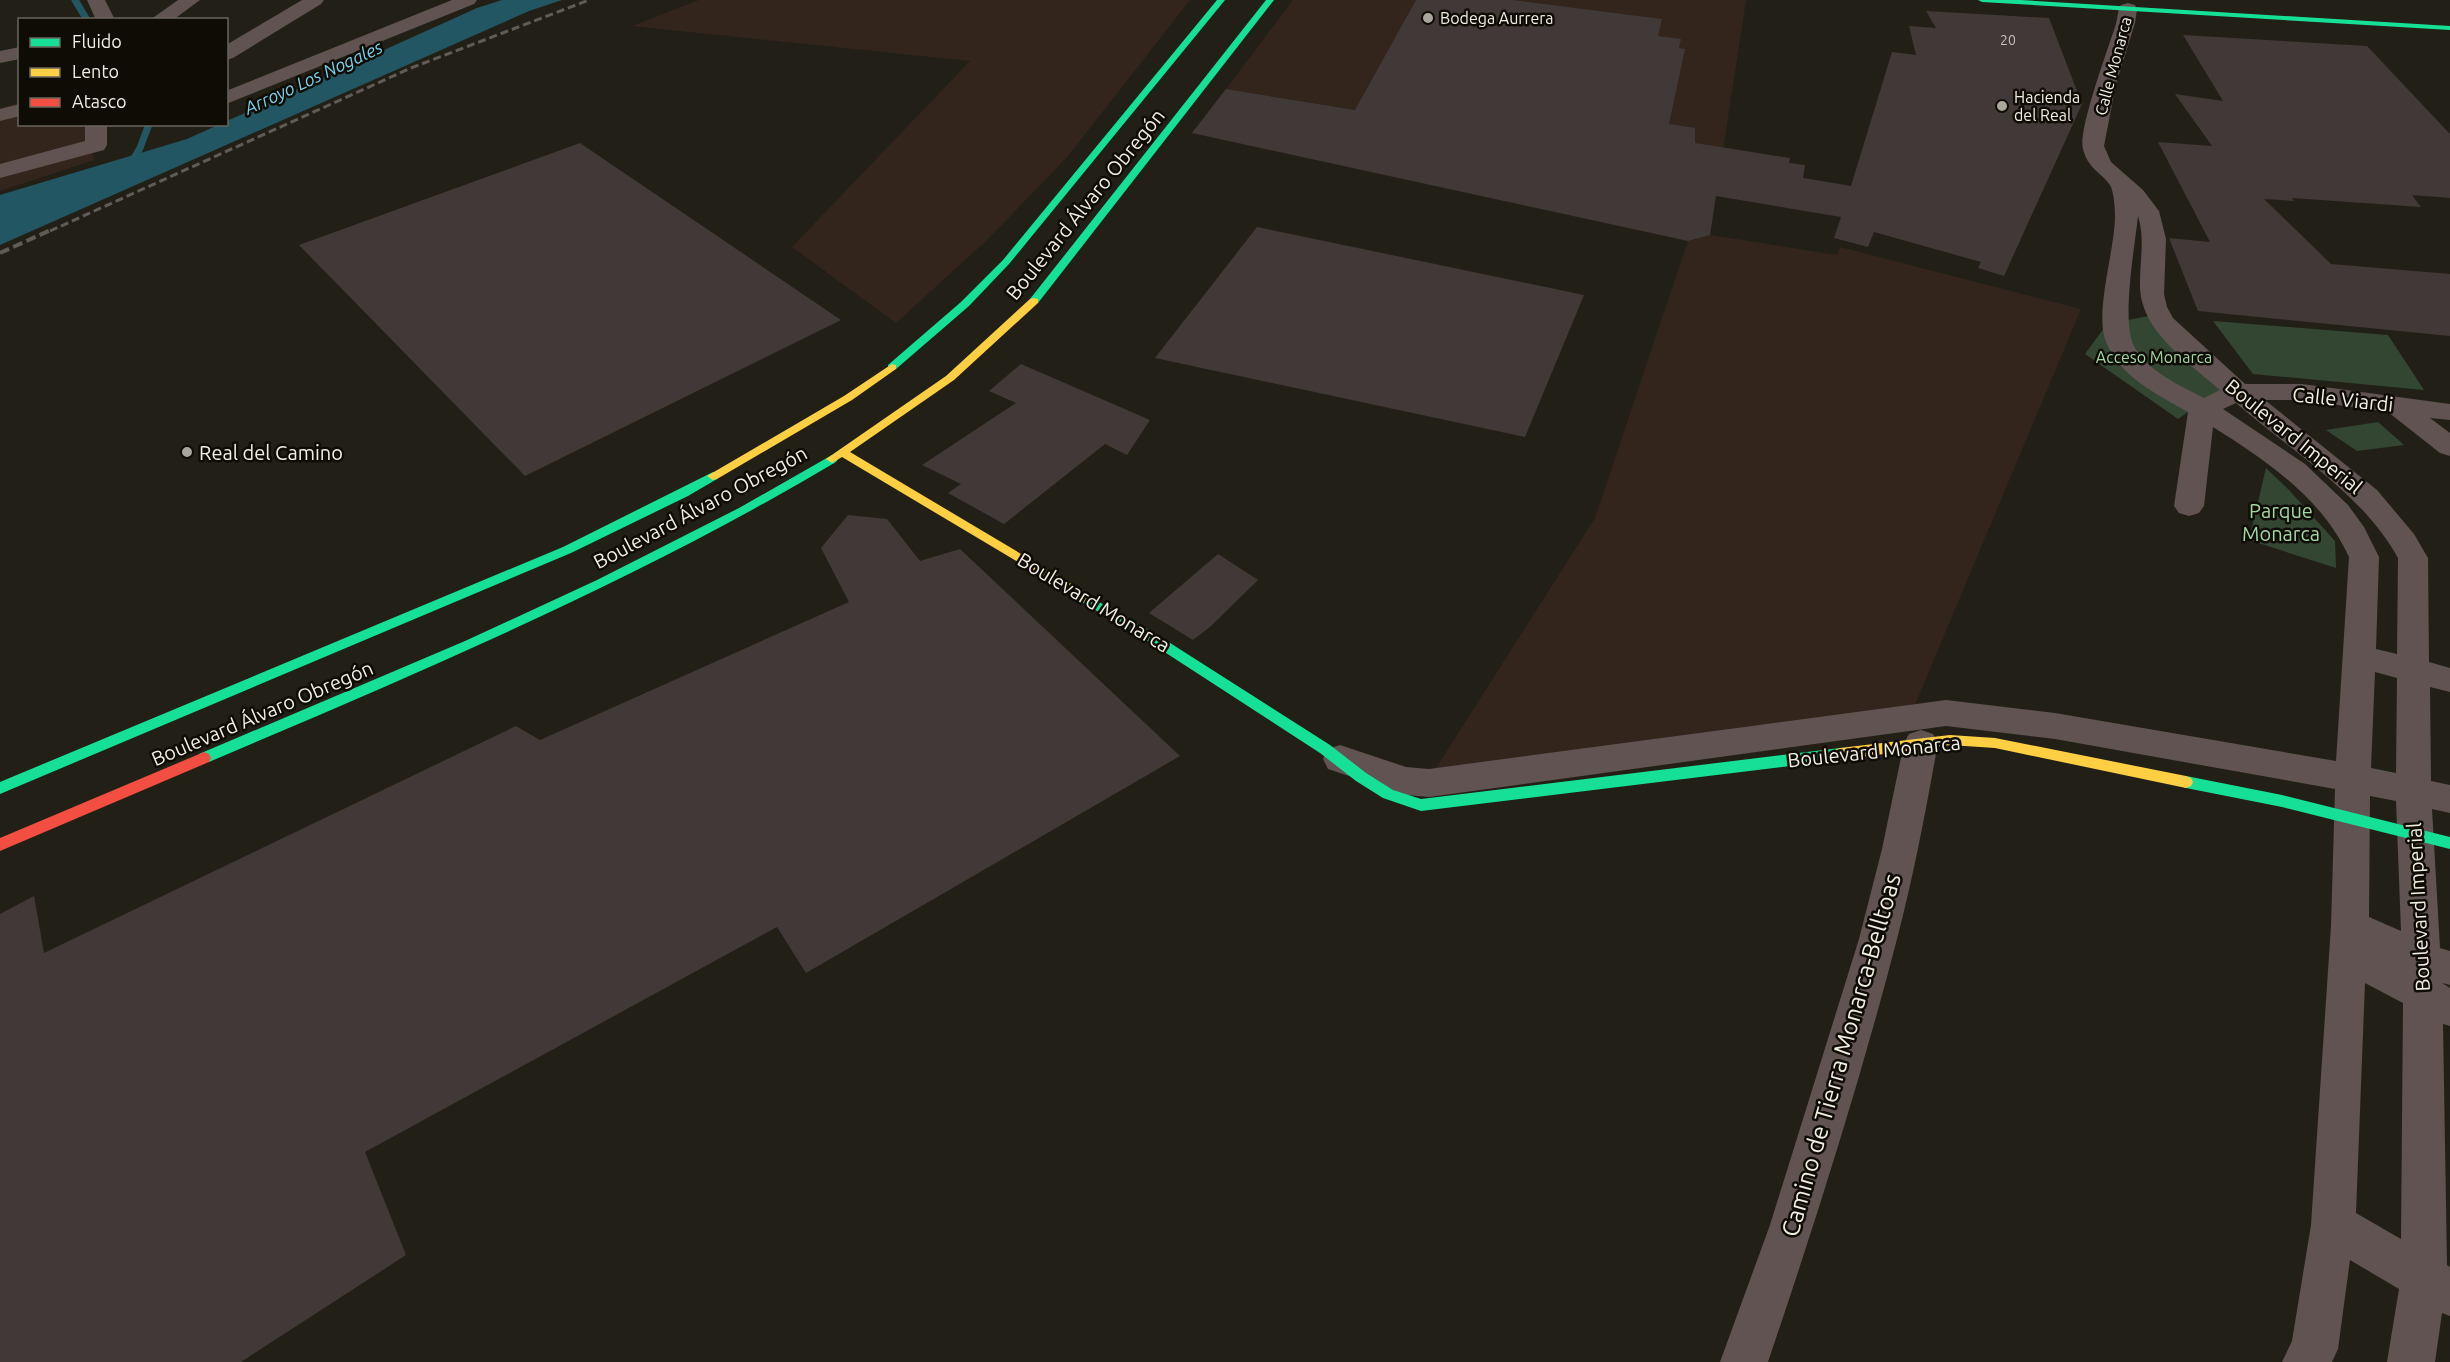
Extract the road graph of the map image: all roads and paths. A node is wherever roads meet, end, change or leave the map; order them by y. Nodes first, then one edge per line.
1 (96, 0) edge
2 (192, 0) edge
3 (315, 0) edge
4 (458, 0) edge
5 (467, 0) edge
6 (1221, 0) edge
7 (1270, 0) edge
8 (1982, 0) edge
9 (2128, 9) junction
10 (105, 18) edge
11 (162, 18) edge
12 (2450, 28) edge
13 (18, 53) edge
14 (228, 53) edge
15 (0, 57) edge
16 (228, 97) edge
17 (18, 110) edge
18 (0, 115) edge
19 (96, 126) edge
20 (0, 171) edge
21 (2121, 185) junction
22 (2169, 328) junction
23 (2121, 346) junction
24 (2238, 392) junction
25 (2395, 404) junction
26 (2202, 409) junction
27 (2450, 412) edge
28 (2450, 447) edge
29 (843, 453) junction
30 (2188, 506) dead end
31 (2358, 656) junction
32 (2413, 672) junction
33 (2450, 680) edge
34 (1921, 743) junction
35 (1339, 759) junction
36 (2353, 777) junction
37 (0, 788) edge
38 (2413, 790) junction
39 (2450, 799) edge
40 (2352, 819) junction
41 (2415, 834) junction
42 (2450, 843) edge
43 (0, 846) edge
44 (2348, 940) junction
45 (2436, 982) edge
46 (2333, 1225) junction
47 (2437, 1285) edge
48 (1743, 1362) edge
49 (2306, 1362) edge
50 (2411, 1362) edge

1 - 10 street
2 - 11 street
3 - 14 street
4 - 5 street
5 - 16 street
6 - 37 main road, Boulevard Álvaro Obregón
7 - 29 main road, Boulevard Álvaro Obregón
8 - 9 main road
9 - 12 main road
9 - 21 street, Calle Monarca
13 - 15 street
17 - 18 street
19 - 20 street
21 - 22 street, Boulevard Imperial
21 - 23 street
22 - 23 street
22 - 24 street, Boulevard Imperial
23 - 26 street, Boulevard Imperial
24 - 25 street, Calle Viardi
24 - 26 street, Calle Viardi
24 - 32 street, Boulevard Imperial
25 - 27 street, Calle Viardi
25 - 28 street
26 - 30 street
26 - 31 street, Boulevard Imperial
29 - 35 main road, Boulevard Monarca
29 - 43 main road, Boulevard Álvaro Obregón
31 - 32 street
31 - 36 street, Boulevard Imperial
32 - 33 street
32 - 38 street, Boulevard Imperial
34 - 35 main road, Boulevard Monarca
34 - 40 main road, Boulevard Monarca
34 - 48 street, Camino de Tierra Monarca-Belltoas
35 - 36 street, Boulevard Monarca
36 - 38 street, Boulevard Monarca
36 - 40 street, Boulevard Imperial
38 - 39 street, Boulevard Monarca
38 - 41 street, Boulevard Imperial
40 - 41 main road, Boulevard Monarca
40 - 44 street, Boulevard Imperial
41 - 42 main road, Boulevard Monarca
41 - 45 street, Boulevard Imperial
44 - 45 street
44 - 46 street, Boulevard Imperial
45 - 47 street, Boulevard Imperial
46 - 47 street
46 - 49 street, Boulevard Imperial
47 - 50 street, Boulevard Imperial

